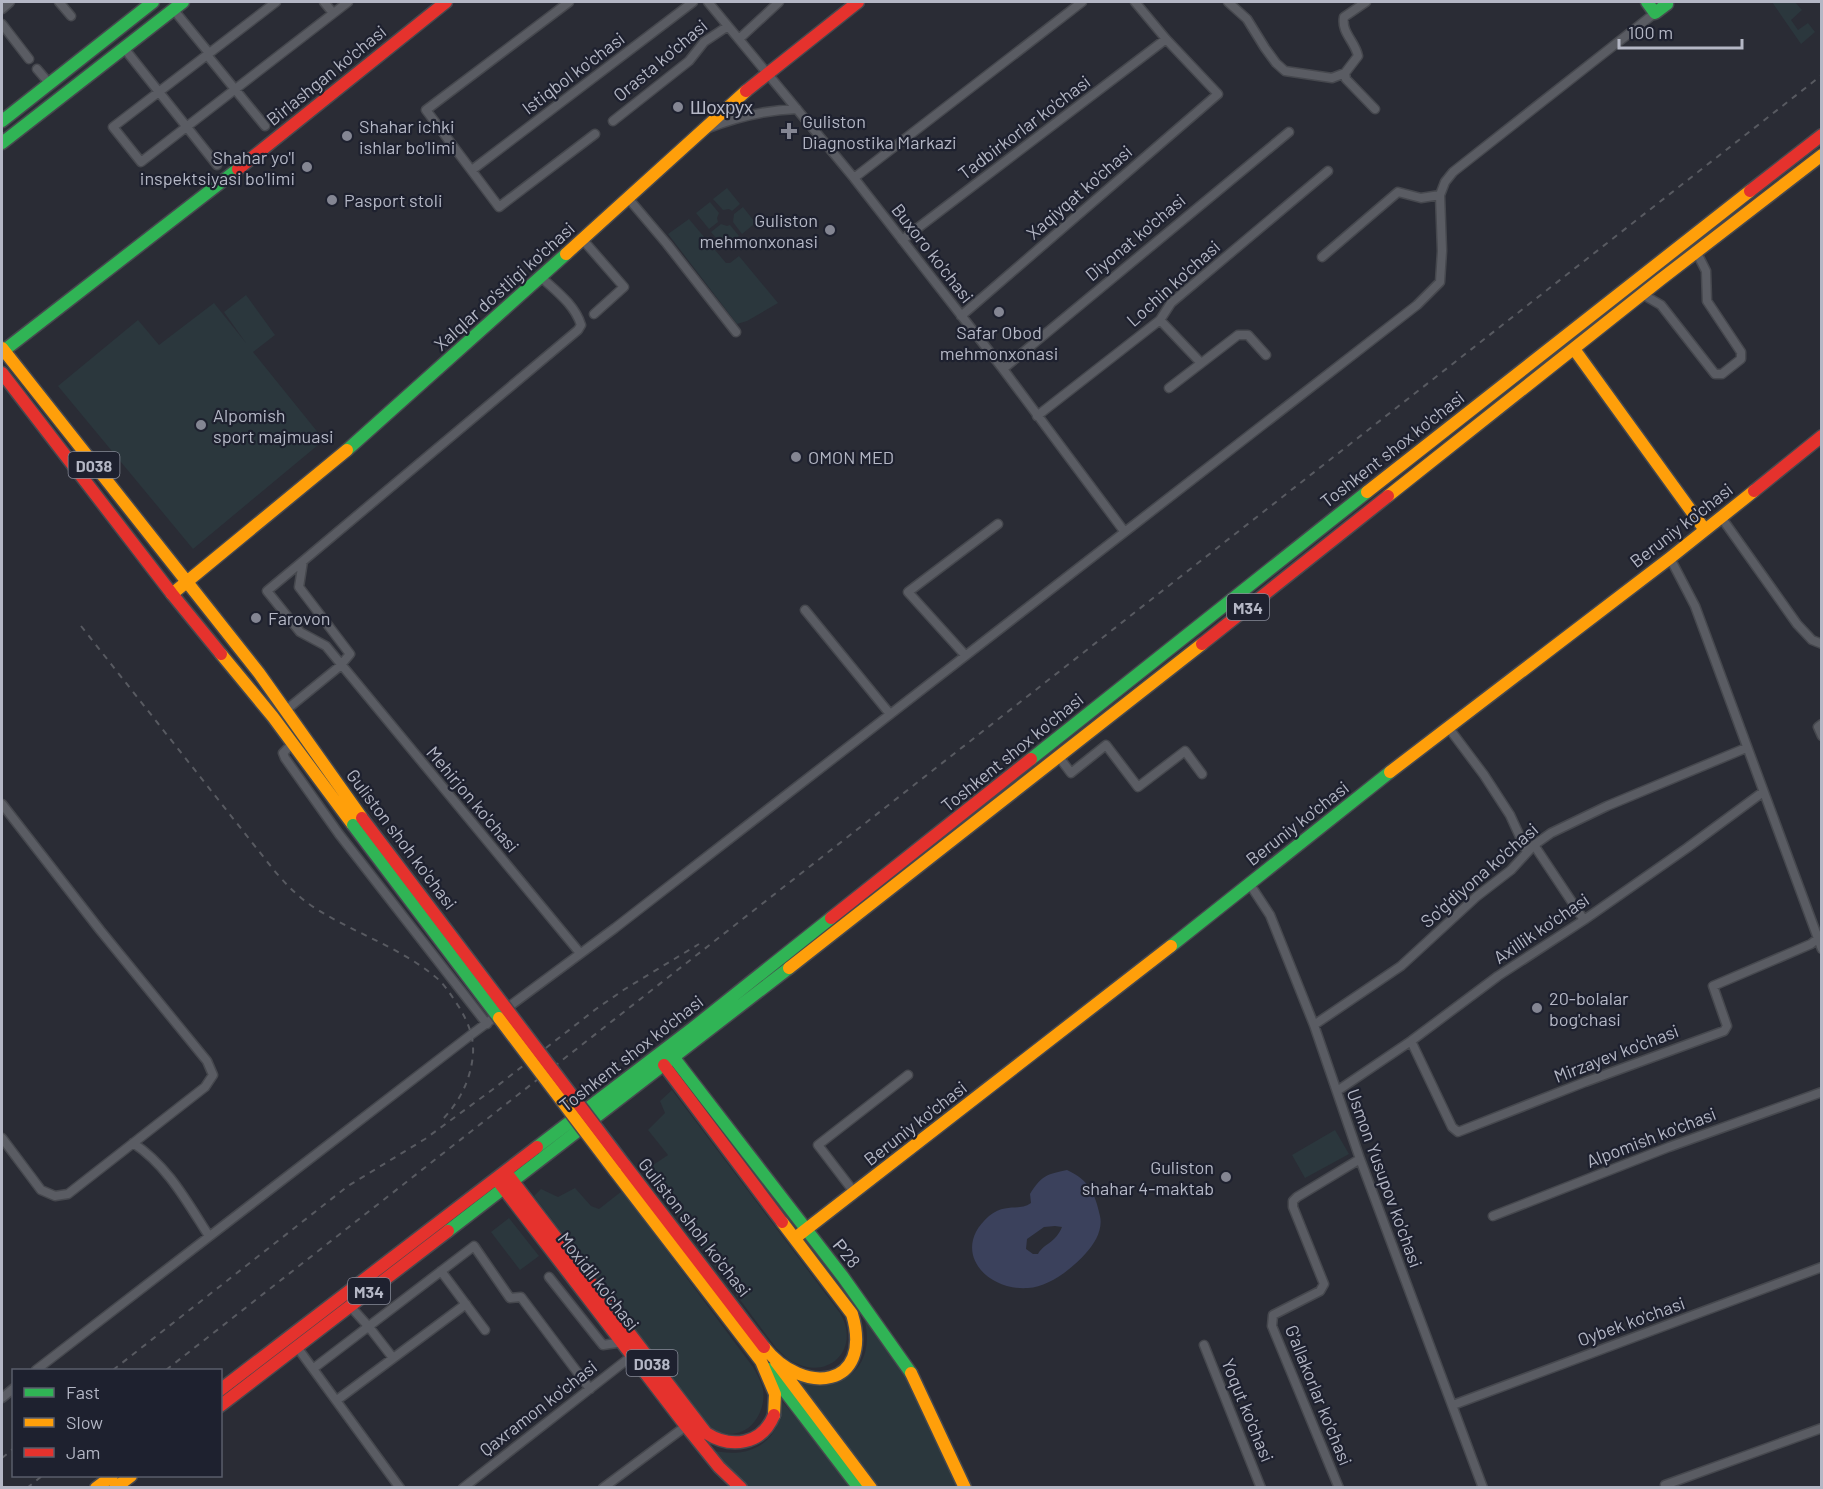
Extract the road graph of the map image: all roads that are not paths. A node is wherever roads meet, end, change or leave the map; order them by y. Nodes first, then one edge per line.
1 (10, 2) edge
2 (59, 2) edge
3 (153, 2) edge
4 (276, 2) edge
5 (324, 2) edge
6 (348, 2) edge
7 (446, 2) edge
8 (569, 2) edge
9 (693, 2) edge
10 (708, 2) edge
11 (779, 2) edge
12 (858, 2) edge
13 (1082, 2) edge
14 (1135, 2) edge
15 (1228, 2) edge
16 (1366, 2) edge
17 (1647, 2) edge
18 (1668, 2) edge
19 (178, 5) edge
20 (2, 9) edge
21 (333, 13) junction
22 (1655, 13) junction
23 (71, 16) dead end
24 (2, 24) edge
25 (728, 26) junction
26 (739, 39) junction
27 (1166, 39) junction
28 (124, 48) junction
29 (208, 54) junction
30 (29, 59) dead end
31 (37, 69) dead end
32 (767, 72) junction
33 (1345, 73) junction
34 (49, 83) junction
35 (235, 89) junction
36 (159, 92) junction
37 (797, 109) junction
38 (1376, 109) dead end
39 (2, 121) edge
40 (613, 121) dead end
41 (265, 126) dead end
42 (186, 127) junction
43 (700, 131) junction
44 (1289, 132) dead end
45 (595, 134) dead end
46 (1821, 135) edge
47 (2, 143) edge
48 (1821, 155) edge
49 (217, 165) dead end
50 (472, 171) junction
51 (1328, 171) dead end
52 (854, 178) junction
53 (1440, 195) junction
54 (628, 198) junction
55 (583, 240) junction
56 (902, 240) junction
57 (1696, 251) junction
58 (1322, 257) dead end
59 (542, 278) junction
60 (1642, 294) junction
61 (594, 314) dead end
62 (961, 316) junction
63 (1160, 320) junction
64 (736, 332) dead end
65 (1574, 349) junction
66 (2, 350) edge
67 (1266, 355) dead end
68 (1201, 363) junction
69 (1003, 369) junction
70 (2, 373) edge
71 (1169, 388) dead end
72 (1037, 416) junction
73 (1821, 436) edge
74 (1721, 517) junction
75 (998, 524) dead end
76 (1705, 530) junction
77 (1124, 531) junction
78 (1670, 558) junction
79 (303, 561) junction
80 (186, 583) junction
81 (172, 594) junction
82 (805, 610) dead end
83 (1821, 644) edge
84 (965, 655) junction
85 (340, 666) junction
86 (286, 710) junction
87 (890, 714) junction
88 (1820, 725) edge
89 (1448, 727) junction
90 (1821, 736) edge
91 (1746, 748) junction
92 (297, 749) junction
93 (1059, 757) junction
94 (1202, 774) dead end
95 (1763, 792) junction
96 (2, 804) edge
97 (358, 822) junction
98 (1534, 845) junction
99 (1527, 852) junction
100 (1249, 883) junction
101 (1584, 920) junction
102 (822, 924) junction
103 (832, 935) junction
104 (1819, 936) edge
105 (1821, 949) edge
106 (580, 952) junction
107 (487, 1024) junction
108 (1314, 1025) junction
109 (1411, 1041) junction
110 (669, 1062) junction
111 (908, 1075) dead end
112 (1337, 1091) junction
113 (1821, 1092) edge
114 (2, 1138) edge
115 (133, 1143) junction
116 (1360, 1159) junction
117 (504, 1180) junction
118 (854, 1192) junction
119 (1493, 1216) dead end
120 (800, 1234) junction
121 (209, 1236) junction
122 (1821, 1268) edge
123 (441, 1271) junction
124 (549, 1276) dead end
125 (589, 1298) junction
126 (466, 1304) junction
127 (350, 1306) junction
128 (576, 1311) junction
129 (329, 1313) junction
130 (369, 1327) junction
131 (485, 1330) dead end
132 (623, 1342) junction
133 (1204, 1345) dead end
134 (297, 1347) junction
135 (633, 1355) junction
136 (393, 1358) junction
137 (766, 1358) junction
138 (314, 1368) junction
139 (39, 1369) edge
140 (222, 1389) edge
141 (590, 1389) junction
142 (337, 1400) junction
143 (222, 1404) edge
144 (1453, 1405) junction
145 (686, 1426) junction
146 (1821, 1428) edge
147 (111, 1477) edge
148 (130, 1477) edge
149 (1665, 1485) dead end
150 (96, 1488) edge
151 (115, 1488) edge
152 (400, 1488) edge
153 (464, 1488) edge
154 (603, 1488) edge
155 (741, 1488) edge
156 (859, 1488) edge
157 (871, 1488) edge
158 (965, 1488) edge
159 (1262, 1488) edge
160 (1339, 1488) edge
161 (1483, 1488) edge

1 - 20 street
2 - 23 street
3 - 34 main road
4 - 29 street
5 - 21 street
6 - 21 street
7 - 66 main road, Birlashgan ko'chasi
8 - 50 street
9 - 50 street, Istiqbol ko'chasi
10 - 25 street, Buxoro ko'chasi
11 - 26 street
12 - 32 main road, Xalqlar do'stligi ko'chasi
13 - 52 street
14 - 27 street
15 - 33 street
16 - 33 street
17 - 22 main road
18 - 22 main road
19 - 28 main road
19 - 29 street
21 - 35 street
22 - 53 street
24 - 30 street
25 - 26 street, Buxoro ko'chasi
25 - 40 street, Orasta ko'chasi
26 - 32 street, Buxoro ko'chasi
27 - 56 street, Tadbirkorlar ko'chasi
27 - 62 street, Xaqiyqat ko'chasi
28 - 36 street
28 - 47 main road
29 - 35 street
29 - 36 street
31 - 34 street
32 - 37 street, Buxoro ko'chasi
32 - 43 main road, Xalqlar do'stligi ko'chasi
33 - 38 street
34 - 39 main road
35 - 41 street
35 - 42 street
36 - 42 street
36 - 42 street
37 - 43 street
37 - 52 street, Buxoro ko'chasi
42 - 49 street
43 - 54 main road, Xalqlar do'stligi ko'chasi
44 - 69 street, Diyonat ko'chasi
45 - 50 street
46 - 102 main road, Toshkent shox ko'chasi / M34
48 - 57 main road, Toshkent shox ko'chasi / M34
51 - 63 street, Lochin ko'chasi
52 - 56 street, Buxoro ko'chasi
53 - 58 street
53 - 77 street
54 - 55 main road, Xalqlar do'stligi ko'chasi
54 - 64 street
55 - 59 main road, Xalqlar do'stligi ko'chasi
55 - 61 street
56 - 62 street, Buxoro ko'chasi
57 - 60 main road, Toshkent shox ko'chasi / M34
57 - 60 street
59 - 79 street
59 - 80 main road, Xalqlar do'stligi ko'chasi
60 - 65 main road, Toshkent shox ko'chasi / M34
62 - 69 street, Buxoro ko'chasi
63 - 68 street
63 - 72 street, Lochin ko'chasi
65 - 76 main road
65 - 93 main road, Toshkent shox ko'chasi / M34
66 - 80 main road, Guliston shoh ko'chasi / D038
67 - 68 street
68 - 71 street
69 - 72 street, Buxoro ko'chasi
70 - 81 main road, Guliston shoh ko'chasi / D038
72 - 77 street, Buxoro ko'chasi
73 - 74 main road, Beruniy ko'chasi
74 - 76 main road, Beruniy ko'chasi
74 - 83 street
75 - 84 street
76 - 78 main road, Beruniy ko'chasi
77 - 84 street
78 - 89 main road, Beruniy ko'chasi
78 - 91 street
79 - 85 street
79 - 85 street, Mehirjon ko'chasi
80 - 81 main road, Xalqlar do'stligi ko'chasi
80 - 86 main road, Guliston shoh ko'chasi / D038
81 - 92 main road, Guliston shoh ko'chasi / D038
82 - 87 street
84 - 87 street
85 - 86 street
85 - 106 street, Mehirjon ko'chasi
86 - 97 main road, Guliston shoh ko'chasi / D038
87 - 106 street
88 - 90 street
89 - 99 street
89 - 100 main road, Beruniy ko'chasi
91 - 95 street
91 - 98 street, So'g'diyona ko'chasi
92 - 97 main road, Guliston shoh ko'chasi / D038
92 - 107 street
93 - 94 street
93 - 103 main road, Toshkent shox ko'chasi / M34
95 - 101 street, Axillik ko'chasi
95 - 104 street
96 - 115 street
97 - 137 main road, Guliston shoh ko'chasi / D038, bridge
98 - 99 street, So'g'diyona ko'chasi
98 - 101 street
99 - 108 street, So'g'diyona ko'chasi
100 - 108 street, Usmon Yusupov ko'chasi
100 - 118 main road, Beruniy ko'chasi
101 - 109 street, Axillik ko'chasi
102 - 103 main road
102 - 117 main road, Toshkent shox ko'chasi / M34
103 - 110 main road, Toshkent shox ko'chasi / M34
104 - 105 street
104 - 109 street, Mirzayev ko'chasi
106 - 107 street
107 - 121 street
108 - 112 street, Usmon Yusupov ko'chasi
109 - 112 street, Axillik ko'chasi
110 - 117 main road, Toshkent shox ko'chasi / M34
110 - 120 main road, Р28 / D038
111 - 118 street
112 - 116 street, Usmon Yusupov ko'chasi
113 - 119 street, Alpomish ko'chasi
114 - 115 street
115 - 121 street
116 - 144 street, Usmon Yusupov ko'chasi
116 - 160 street, G'allakorlar ko'chasi
117 - 125 main road, Moxidil ko'chasi / D038
117 - 127 main road, Toshkent shox ko'chasi / M34
117 - 129 main road, Toshkent shox ko'chasi / M34
117 - 137 main road, Guliston shoh ko'chasi / D038
118 - 120 main road, Beruniy ko'chasi
120 - 137 main road, Guliston shoh ko'chasi / D038
120 - 158 main road, Р28 / D038
121 - 139 street
122 - 144 street, Oybek ko'chasi
123 - 126 street
123 - 130 street
123 - 141 street
124 - 128 street
125 - 128 street
125 - 132 main road, Moxidil ko'chasi / D038
126 - 131 street
126 - 136 street
127 - 129 main road, Toshkent shox ko'chasi / M34
127 - 130 street
128 - 132 street
129 - 134 main road, Toshkent shox ko'chasi / M34
129 - 140 main road, Toshkent shox ko'chasi / M34
130 - 136 street
130 - 138 street
132 - 135 main road, Moxidil ko'chasi / D038
133 - 159 street, Yoqut ko'chasi
134 - 138 street
134 - 143 main road, Toshkent shox ko'chasi / M34
135 - 141 street, Qaxramon ko'chasi
135 - 145 main road, Moxidil ko'chasi / D038
136 - 142 street
137 - 156 main road, Guliston shoh ko'chasi / D038
137 - 157 main road, Guliston shoh ko'chasi / D038
138 - 142 street
141 - 153 street, Qaxramon ko'chasi
142 - 152 street
144 - 161 street, Usmon Yusupov ko'chasi
145 - 154 street
145 - 155 main road, D038
146 - 149 street
147 - 150 main road
148 - 151 main road

